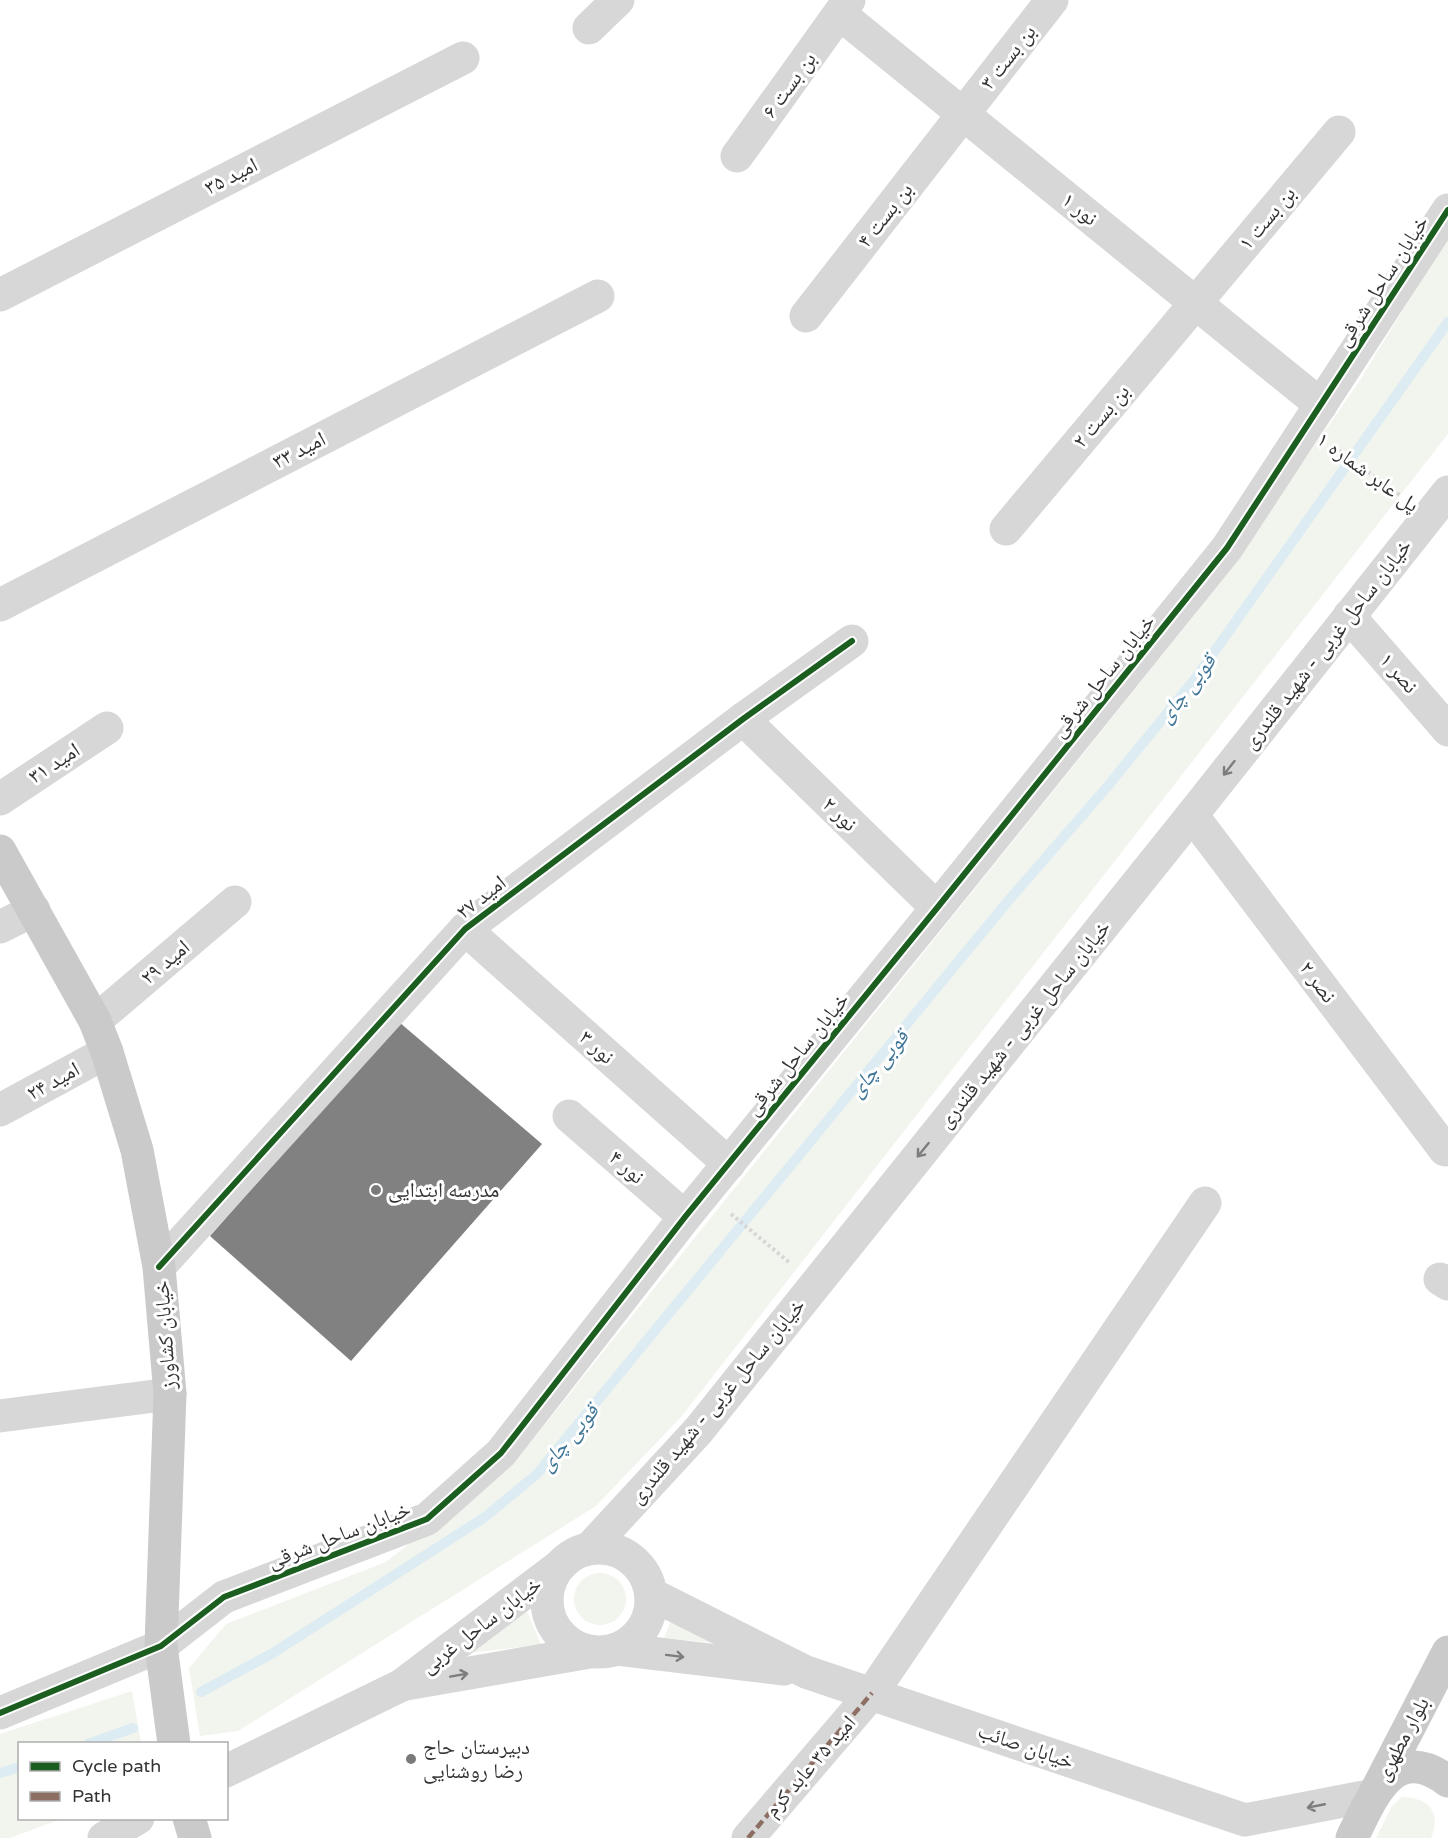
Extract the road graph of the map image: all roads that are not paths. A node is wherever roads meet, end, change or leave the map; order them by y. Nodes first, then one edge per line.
1 (618, 0) edge
2 (1052, 0) edge
3 (845, 7) edge
4 (589, 28) dead end
5 (463, 58) dead end
6 (963, 114) junction
7 (1339, 132) dead end
8 (737, 156) dead end
9 (1448, 210) edge
10 (0, 295) edge
11 (598, 296) dead end
12 (1195, 304) junction
13 (806, 316) dead end
14 (1314, 416) junction
15 (1438, 504) edge
16 (1006, 529) dead end
17 (0, 605) edge
18 (1349, 616) junction
19 (852, 640) dead end
20 (743, 719) junction
21 (107, 728) dead end
22 (1448, 730) edge
23 (0, 799) edge
24 (1192, 815) junction
25 (0, 851) edge
26 (235, 902) dead end
27 (937, 908) junction
28 (34, 910) junction
29 (0, 927) edge
30 (465, 929) junction
31 (95, 1021) junction
32 (107, 1052) junction
33 (0, 1110) edge
34 (569, 1116) dead end
35 (1446, 1148) edge
36 (729, 1164) junction
37 (1205, 1203) dead end
38 (685, 1217) junction
39 (159, 1267) junction
40 (170, 1394) junction
41 (0, 1416) edge
42 (590, 1548) junction
43 (561, 1565) junction
44 (651, 1594) junction
45 (161, 1646) junction
46 (604, 1650) junction
47 (1448, 1652) edge
48 (806, 1671) junction
49 (402, 1685) junction
50 (872, 1693) junction
51 (0, 1713) edge
52 (174, 1742) edge
53 (228, 1770) edge
54 (1448, 1781) edge
55 (1374, 1795) junction
56 (135, 1820) edge
57 (190, 1820) edge
58 (1251, 1829) edge
59 (757, 1836) edge
60 (104, 1838) edge
61 (195, 1838) edge
62 (1352, 1838) edge

1 - 4 street
2 - 6 street, بن بست ۳
3 - 6 street, نور ۱
3 - 8 street, بن بست ۶
5 - 10 street, امید ۳۵
6 - 12 street, نور ۱
6 - 13 street, بن بست ۴
7 - 12 street, بن بست ۱
9 - 14 street, خیابان ساحل شرقی
11 - 17 street, امید ۳۳
12 - 14 street, نور ۱
12 - 16 street, بن بست ۲
14 - 27 street, خیابان ساحل شرقی
15 - 18 street, خیابان ساحل غربی - شهید قلندری
18 - 22 street, نصر ۱
18 -> 24 street, خیابان ساحل غربی - شهید قلندری
19 - 20 street, امید ۲۷
20 - 27 street, نور ۲
20 - 30 street, امید ۲۷
21 - 23 street, امید ۳۱
24 - 35 street, نصر ۲
24 -> 42 street, خیابان ساحل غربی - شهید قلندری
25 - 28 main road, خیابان کشاورز
26 - 31 street, امید ۲۹
27 - 36 street, خیابان ساحل شرقی
28 - 29 street
28 - 31 main road, خیابان کشاورز
30 - 36 street, نور ۳
30 - 39 street, امید ۲۷
31 - 32 main road, خیابان کشاورز
32 - 33 street, امید ۲۴
32 - 39 main road, خیابان کشاورز
34 - 38 street, نور ۴
36 - 38 street, خیابان ساحل شرقی
37 - 50 street, امید ۳۵ عابد کرم
38 - 45 street, خیابان ساحل شرقی
39 - 40 main road, خیابان کشاورز
40 - 41 street
40 - 45 main road, خیابان کشاورز
42 - 43 street
42 - 44 street
43 - 46 street
43 - 49 street, خیابان ساحل غربی
44 - 46 street
44 - 48 street, خیابان صائب
45 - 51 street, خیابان ساحل شرقی
45 - 52 main road, خیابان کشاورز
46 -> 48 street, خیابان صائب
49 -> 46 street, خیابان ساحل غربی
47 - 55 main road, بلوار مطهری
48 - 50 street, خیابان صائب
49 - 53 street, خیابان ساحل غربی
50 - 58 street, خیابان صائب
50 - 59 street, امید ۳۵ عابد کرم
54 - 55 main road
55 -> 58 street, خیابان صائب
55 - 62 main road
56 - 60 street
57 - 61 main road

